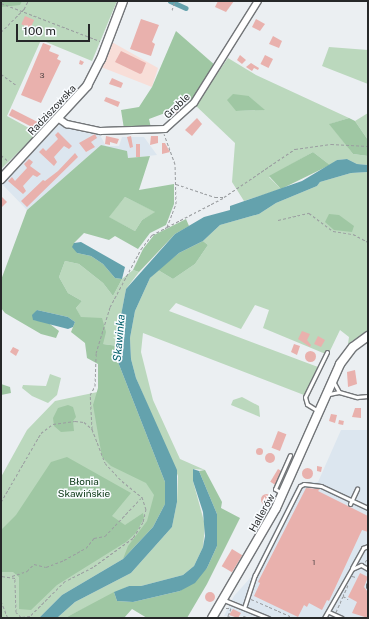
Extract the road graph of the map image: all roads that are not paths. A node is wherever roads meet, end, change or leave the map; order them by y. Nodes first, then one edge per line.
1 (123, 1) edge
2 (258, 1) edge
3 (58, 118) junction
4 (1, 179) edge
5 (368, 336) edge
6 (327, 352) dead end
7 (333, 380) junction
8 (339, 392) junction
9 (326, 396) junction
10 (368, 396) edge
11 (320, 412) junction
12 (290, 455) dead end
13 (357, 489) dead end
14 (284, 494) junction
15 (352, 500) junction
16 (350, 504) dead end
17 (368, 508) edge
18 (368, 546) edge
19 (368, 568) edge
20 (352, 569) junction
21 (223, 599) junction
22 (245, 609) junction
23 (329, 612) junction
24 (212, 618) edge
25 (268, 618) edge
26 (324, 618) edge
27 (342, 618) edge

1 - 3 street, Radziszowska
2 - 3 street, Groble
3 - 4 street, Radziszowska
5 - 7 street, Hallerów
6 - 11 lane
7 - 8 lane
7 - 9 street, Hallerów
8 - 9 lane
8 - 10 lane
9 - 11 street, Hallerów
11 - 14 street, Hallerów
12 - 14 lane
13 - 15 lane
14 - 21 street, Hallerów
15 - 16 lane
15 - 17 lane
15 - 22 lane
18 - 20 lane
19 - 20 lane
20 - 23 lane
21 - 22 lane
21 - 24 street, Hallerów
22 - 25 lane
23 - 26 lane
23 - 27 lane

